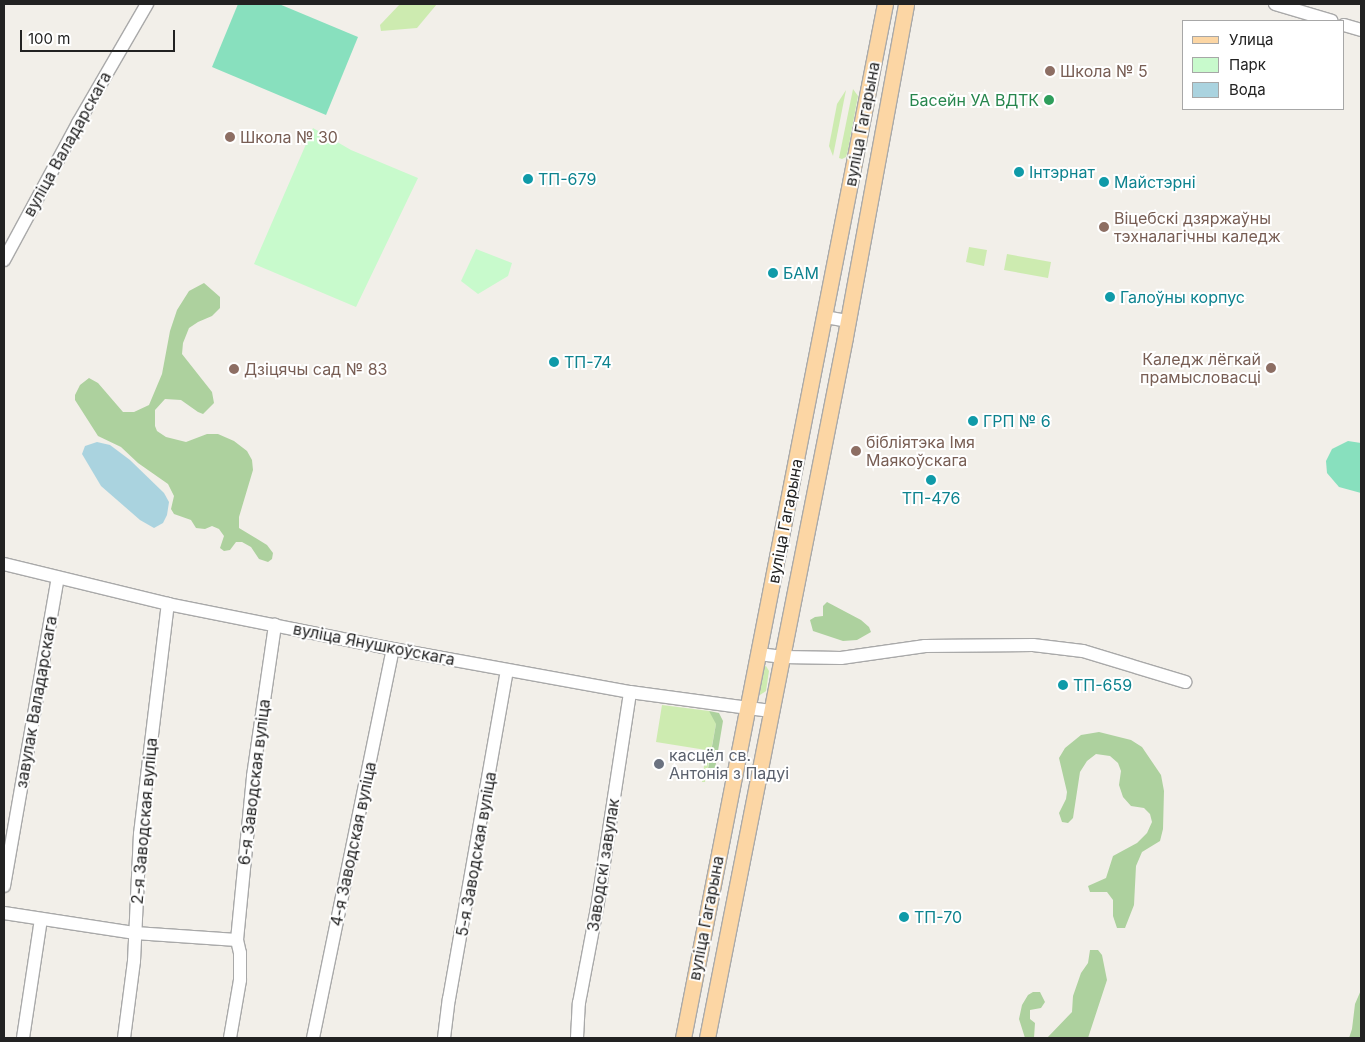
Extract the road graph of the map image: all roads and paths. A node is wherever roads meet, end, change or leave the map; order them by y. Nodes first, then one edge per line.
1 (147, 4) edge
2 (885, 4) edge
3 (906, 4) edge
4 (1275, 4) edge
5 (1329, 20) edge
6 (1345, 25) edge
7 (1361, 30) edge
8 (4, 260) edge
9 (825, 317) junction
10 (848, 321) junction
11 (4, 564) edge
12 (58, 578) junction
13 (168, 604) junction
14 (274, 625) junction
15 (393, 649) junction
16 (759, 654) junction
17 (783, 657) junction
18 (507, 670) junction
19 (1185, 682) dead end
20 (630, 692) junction
21 (747, 708) junction
22 (771, 712) junction
23 (4, 886) edge
24 (4, 913) edge
25 (41, 919) junction
26 (135, 932) junction
27 (237, 940) junction
28 (695, 977) junction
29 (718, 982) junction
30 (23, 1038) edge
31 (124, 1038) edge
32 (230, 1038) edge
33 (314, 1038) edge
34 (444, 1038) edge
35 (577, 1038) edge
36 (683, 1038) edge
37 (707, 1038) edge

1 - 8 street, вуліца Валадарскага
2 - 9 main road, вуліца Гагарына
3 - 10 main road, вуліца Гагарына
4 - 5 street
6 - 7 street
9 - 10 street
9 - 16 main road, вуліца Гагарына
10 - 17 main road, вуліца Гагарына
11 - 12 street, вуліца Янушкоўскага
12 - 13 street, вуліца Янушкоўскага
12 - 23 street, завулак Валадарскага
13 - 14 street, вуліца Янушкоўскага
13 - 26 street, 2-я Заводская вуліца
14 - 15 street, вуліца Янушкоўскага
14 - 27 street, 6-я Заводская вуліца
15 - 18 street, вуліца Янушкоўскага
15 - 33 street, 4-я Заводская вуліца
16 - 17 street
16 - 21 main road, вуліца Гагарына
17 - 19 street
17 - 22 main road, вуліца Гагарына
18 - 20 street, вуліца Янушкоўскага
18 - 34 street, 5-я Заводская вуліца
20 - 21 street, вуліца Янушкоўскага
20 - 35 street, Заводскі завулак
21 - 22 street, вуліца Янушкоўскага
21 - 28 main road, вуліца Гагарына
22 - 29 main road, вуліца Гагарына
24 - 25 street
25 - 26 street
25 - 30 street
26 - 27 street
26 - 31 street, 2-я Заводская вуліца
27 - 32 street, 6-я Заводская вуліца
28 - 29 main road
28 - 36 main road, вуліца Гагарына
29 - 37 main road, вуліца Гагарына

